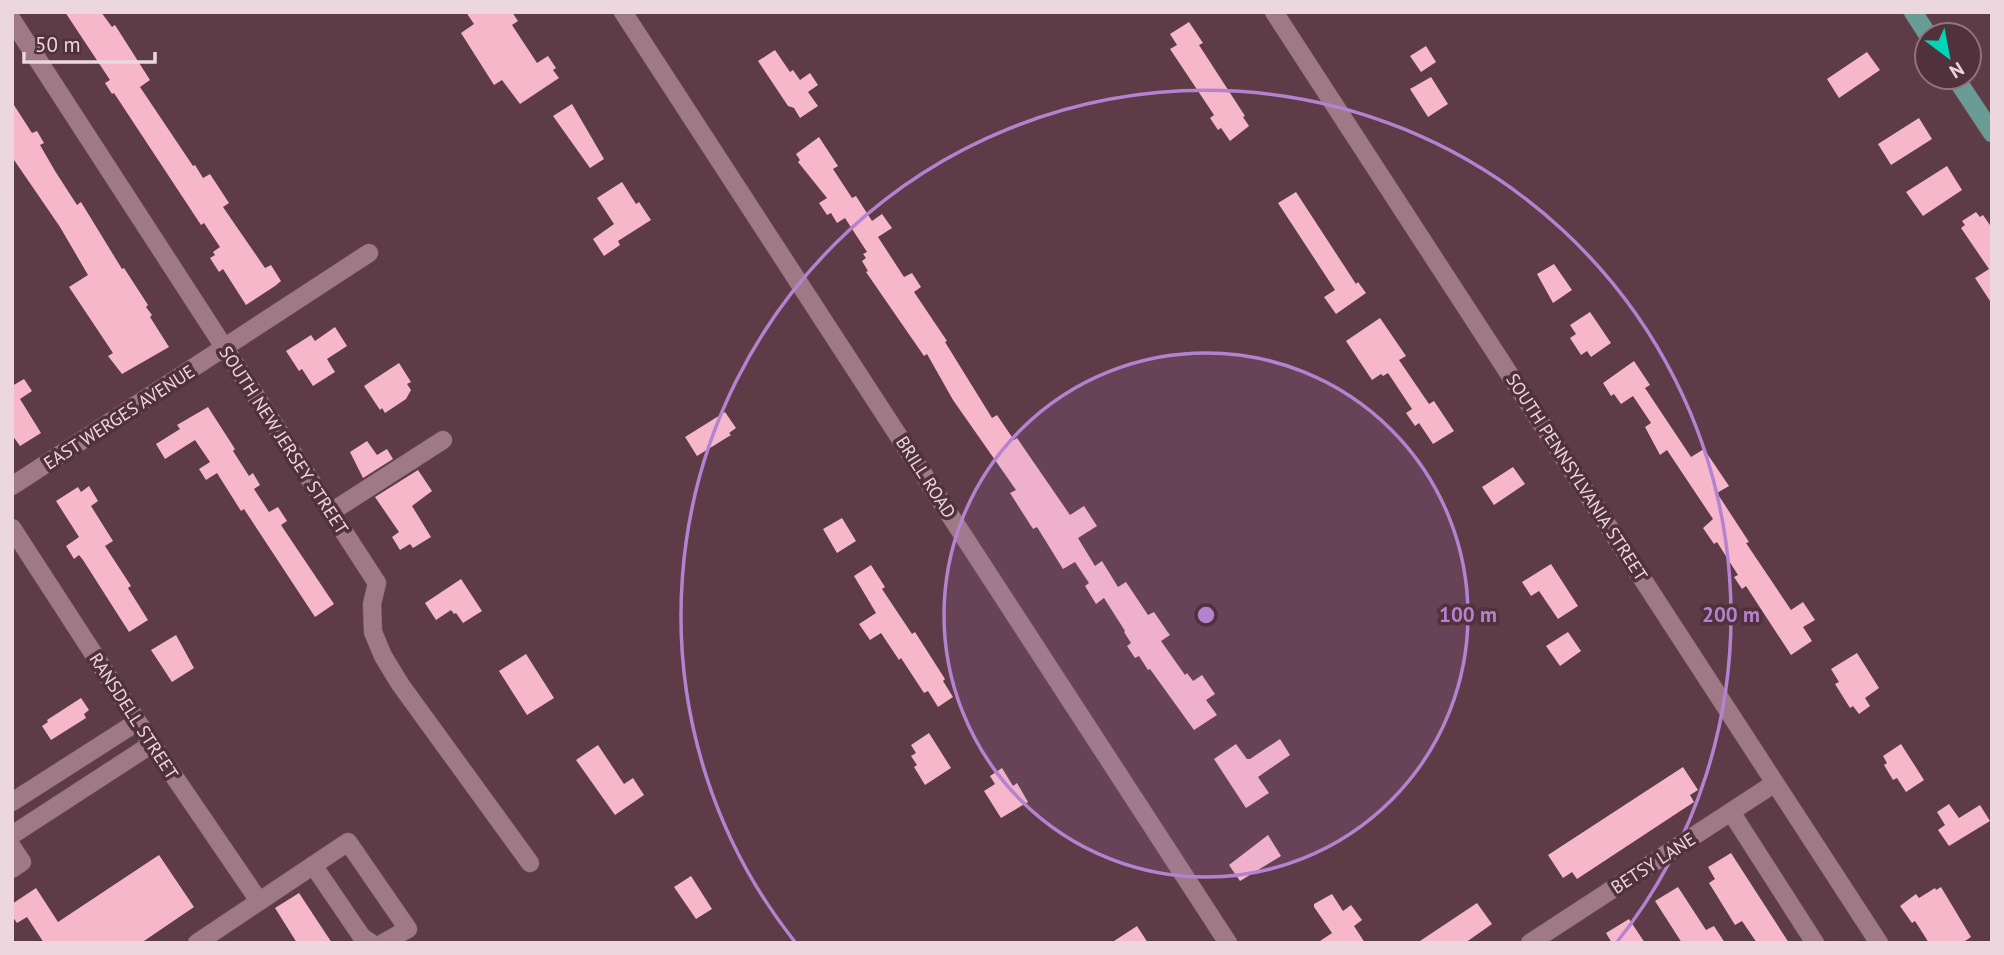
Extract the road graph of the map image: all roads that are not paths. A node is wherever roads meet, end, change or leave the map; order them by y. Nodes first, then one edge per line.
1 (623, 12) edge
2 (1274, 12) edge
3 (12, 20) edge
4 (1964, 91) edge
5 (1992, 133) edge
6 (369, 253) dead end
7 (225, 348) junction
8 (443, 440) dead end
9 (12, 486) edge
10 (331, 512) junction
11 (12, 528) edge
12 (137, 722) junction
13 (152, 744) junction
14 (1776, 783) junction
15 (12, 802) edge
16 (1731, 812) junction
17 (15, 827) edge
18 (12, 847) edge
19 (530, 863) dead end
20 (313, 865) junction
21 (12, 869) edge
22 (259, 901) junction
23 (197, 943) edge
24 (371, 943) edge
25 (383, 943) edge
26 (1228, 943) edge
27 (1530, 943) edge
28 (1815, 943) edge
29 (1879, 943) edge

1 - 26 street, BRILL ROAD
2 - 14 street, SOUTH PENNSYLVANIA STREET
3 - 7 street, SOUTH NEW JERSEY STREET
4 - 5 main road
6 - 7 street, EAST WERGES AVENUE
7 - 9 street, EAST WERGES AVENUE
7 - 10 street, SOUTH NEW JERSEY STREET
8 - 10 street
10 - 19 street, SOUTH NEW JERSEY STREET
11 - 12 street, RANSDELL STREET
12 - 13 street, RANSDELL STREET
12 - 15 street
13 - 17 street
13 - 22 street, RANSDELL STREET
14 - 16 street, BETSY LANE
14 - 29 street, SOUTH PENNSYLVANIA STREET
16 - 27 street, BETSY LANE
16 - 28 street
18 - 21 street
20 - 22 street
20 - 24 street
20 - 25 street
22 - 23 street

